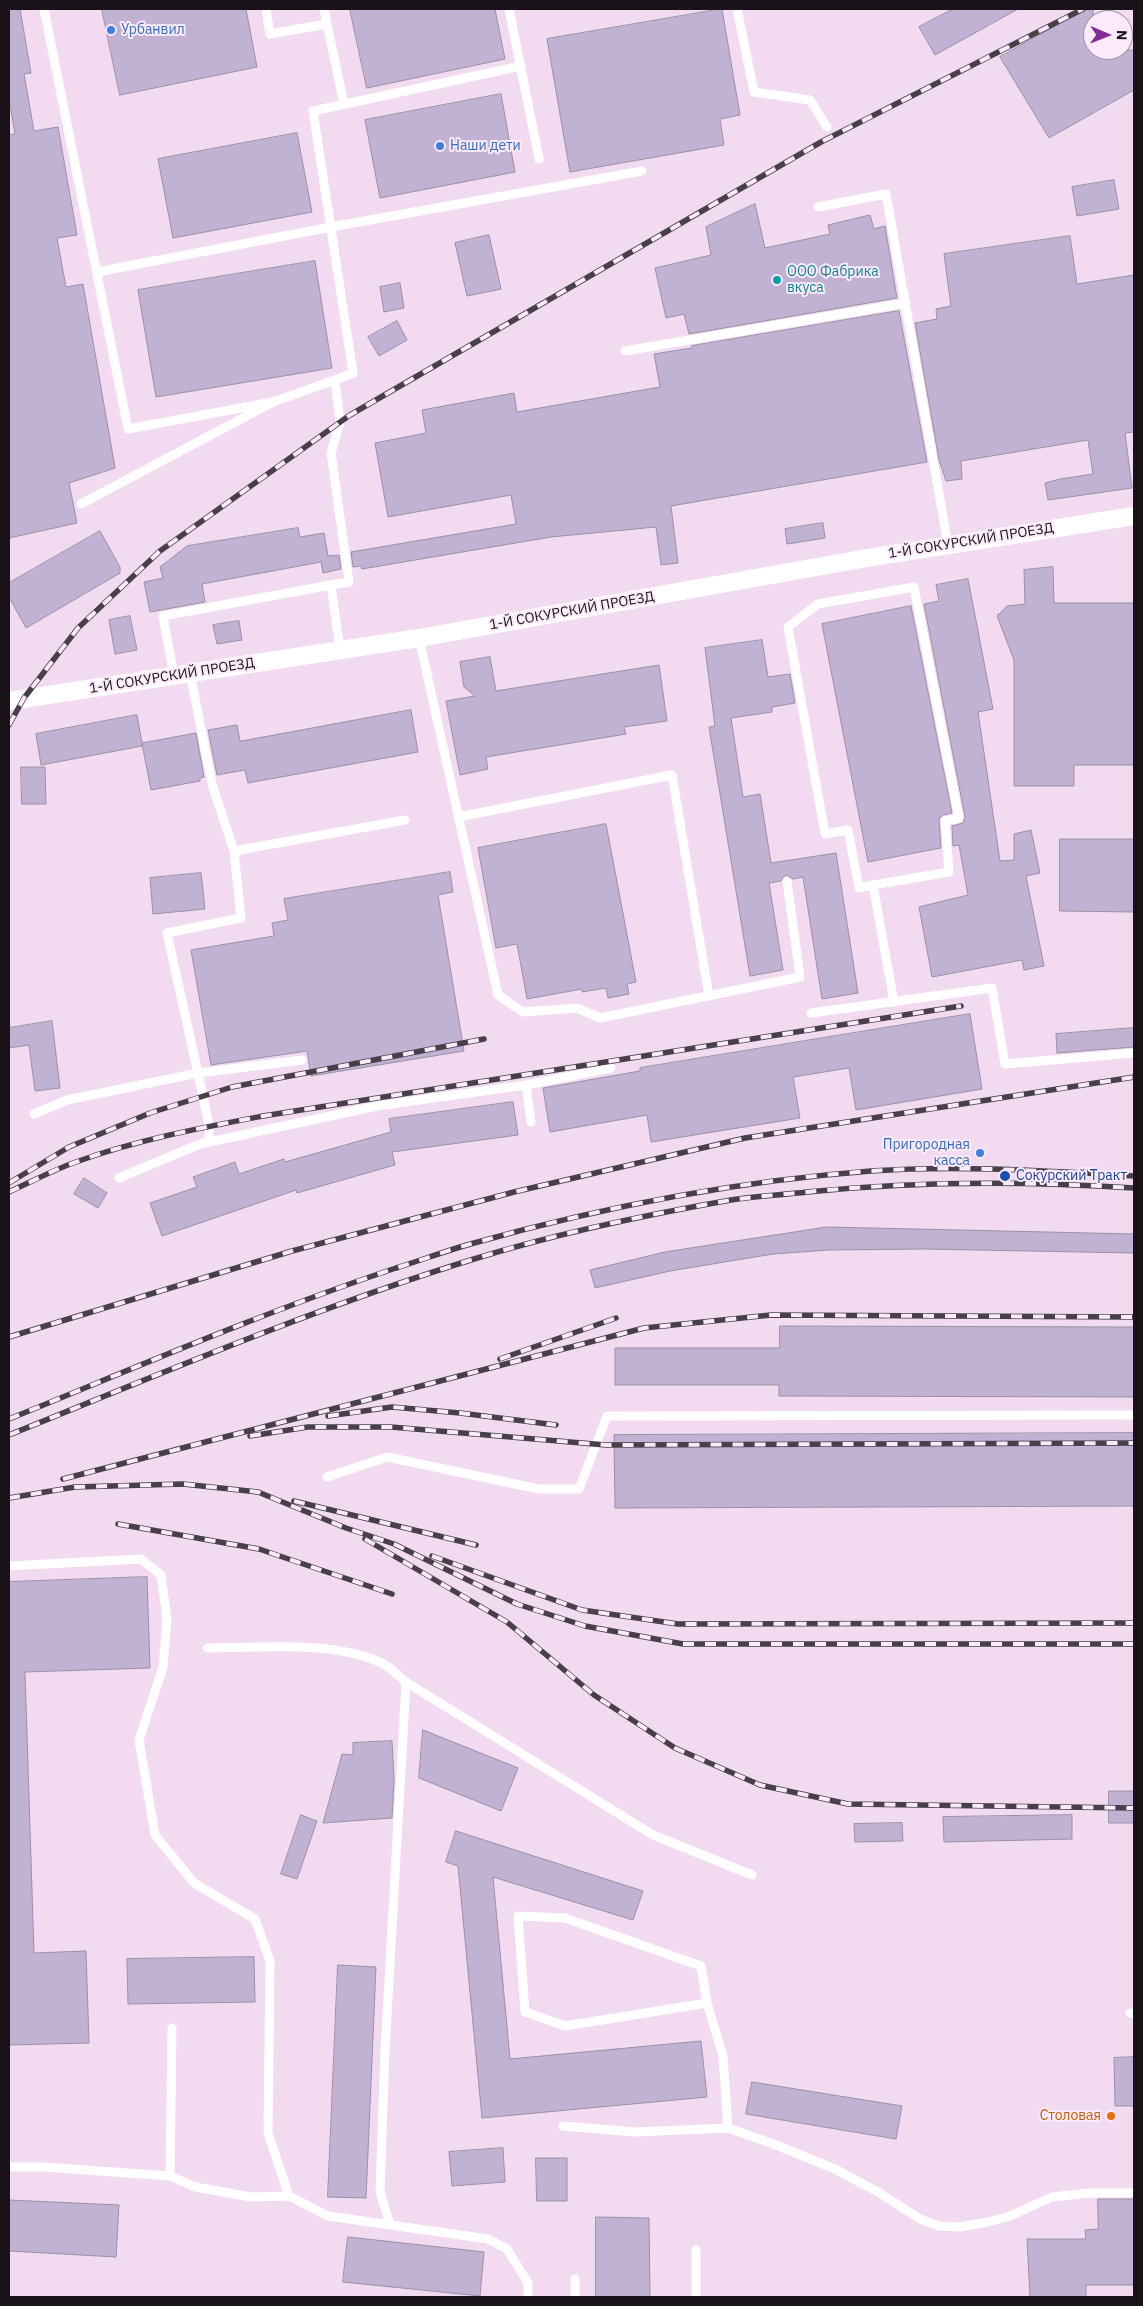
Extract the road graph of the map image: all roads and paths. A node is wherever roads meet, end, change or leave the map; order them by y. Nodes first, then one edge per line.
1 (44, 9) edge
2 (266, 9) edge
3 (324, 9) edge
4 (510, 9) edge
5 (738, 9) edge
6 (327, 24) junction
7 (521, 66) junction
8 (344, 104) junction
9 (827, 127) dead end
10 (539, 159) dead end
11 (642, 172) dead end
12 (818, 207) dead end
13 (331, 227) junction
14 (97, 272) junction
15 (906, 303) junction
16 (625, 351) dead end
17 (335, 380) junction
18 (273, 402) junction
19 (81, 504) dead end
20 (1134, 516) edge
21 (948, 545) junction
22 (331, 585) junction
23 (418, 638) junction
24 (340, 650) junction
25 (182, 674) junction
26 (9, 701) edge
27 (458, 817) junction
28 (405, 820) dead end
29 (234, 851) junction
30 (787, 881) dead end
31 (873, 885) junction
32 (709, 996) junction
33 (894, 1002) junction
34 (811, 1013) dead end
35 (1134, 1053) edge
36 (302, 1060) dead end
37 (611, 1068) dead end
38 (198, 1073) junction
39 (526, 1085) junction
40 (34, 1114) dead end
41 (531, 1122) dead end
42 (209, 1142) junction
43 (119, 1178) dead end
44 (1134, 1415) edge
45 (327, 1477) dead end
46 (9, 1566) edge
47 (207, 1648) dead end
48 (406, 1682) junction
49 (752, 1875) dead end
50 (707, 2003) junction
51 (172, 2028) dead end
52 (563, 2126) dead end
53 (728, 2128) junction
54 (9, 2167) edge
55 (170, 2176) junction
56 (1134, 2193) edge
57 (289, 2196) junction
58 (390, 2224) junction
59 (696, 2250) dead end
60 (575, 2279) dead end
61 (528, 2297) edge
62 (575, 2297) edge
63 (696, 2297) edge

1 - 14 lane
2 - 6 lane
3 - 6 lane
4 - 7 lane
5 - 9 lane
6 - 8 lane
7 - 8 lane
7 - 10 lane
8 - 13 lane
11 - 13 lane
12 - 15 lane
13 - 14 lane
13 - 17 lane
14 - 18 lane
15 - 16 lane
15 - 21 lane
17 - 18 lane
17 - 22 lane
18 - 19 lane
20 - 21 street, 1-Й СОКУРСКИЙ ПРОЕЗД
21 - 23 street, 1-Й СОКУРСКИЙ ПРОЕЗД
22 - 24 lane
22 - 25 lane
23 - 24 street, 1-Й СОКУРСКИЙ ПРОЕЗД
23 - 27 lane
24 - 25 street, 1-Й СОКУРСКИЙ ПРОЕЗД
25 - 26 street, 1-Й СОКУРСКИЙ ПРОЕЗД
25 - 29 lane
27 - 32 lane
27 - 32 lane
28 - 29 lane
29 - 38 lane
30 - 32 lane
31 - 31 lane
31 - 33 lane
33 - 34 lane
33 - 35 lane
36 - 38 lane
37 - 39 lane
38 - 40 lane
38 - 42 lane
39 - 41 lane
39 - 42 lane
42 - 43 lane
44 - 45 lane
46 - 57 lane
47 - 48 lane
48 - 49 lane
48 - 58 lane
50 - 50 lane
50 - 53 lane
51 - 55 lane
52 - 53 lane
53 - 56 lane
54 - 55 lane
55 - 57 lane
57 - 58 lane
58 - 61 lane
59 - 63 lane
60 - 62 lane

